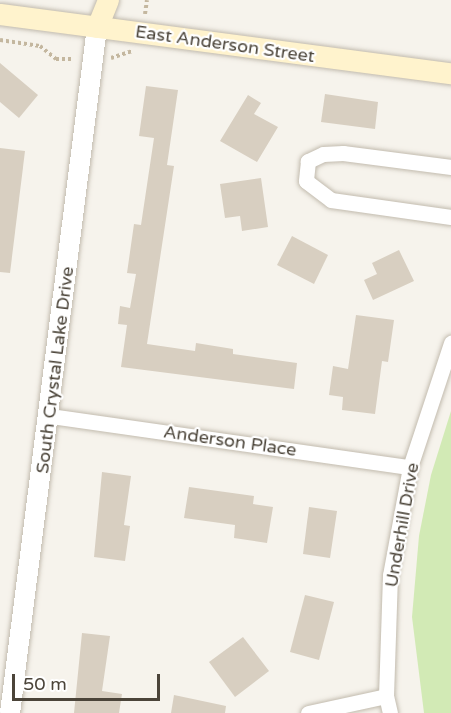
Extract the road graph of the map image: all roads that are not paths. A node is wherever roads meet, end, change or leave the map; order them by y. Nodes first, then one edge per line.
1 (94, 0) edge
2 (108, 0) edge
3 (0, 14) edge
4 (97, 27) junction
5 (451, 74) edge
6 (451, 167) edge
7 (451, 217) edge
8 (451, 343) edge
9 (50, 416) junction
10 (410, 467) junction
11 (386, 696) junction
12 (10, 713) edge
13 (308, 713) edge
14 (390, 713) edge

1 - 4 main road, South Crystal Lake Drive
2 - 4 main road, South Crystal Lake Drive
3 - 4 main road, East Anderson Street
4 - 5 main road, East Anderson Street
4 - 9 street, South Crystal Lake Drive
6 - 7 street
8 - 10 street, Underhill Drive
9 - 10 street, Anderson Place
9 - 12 street, South Crystal Lake Drive
10 - 11 street, Underhill Drive
11 - 13 street
11 - 14 street, Underhill Drive

